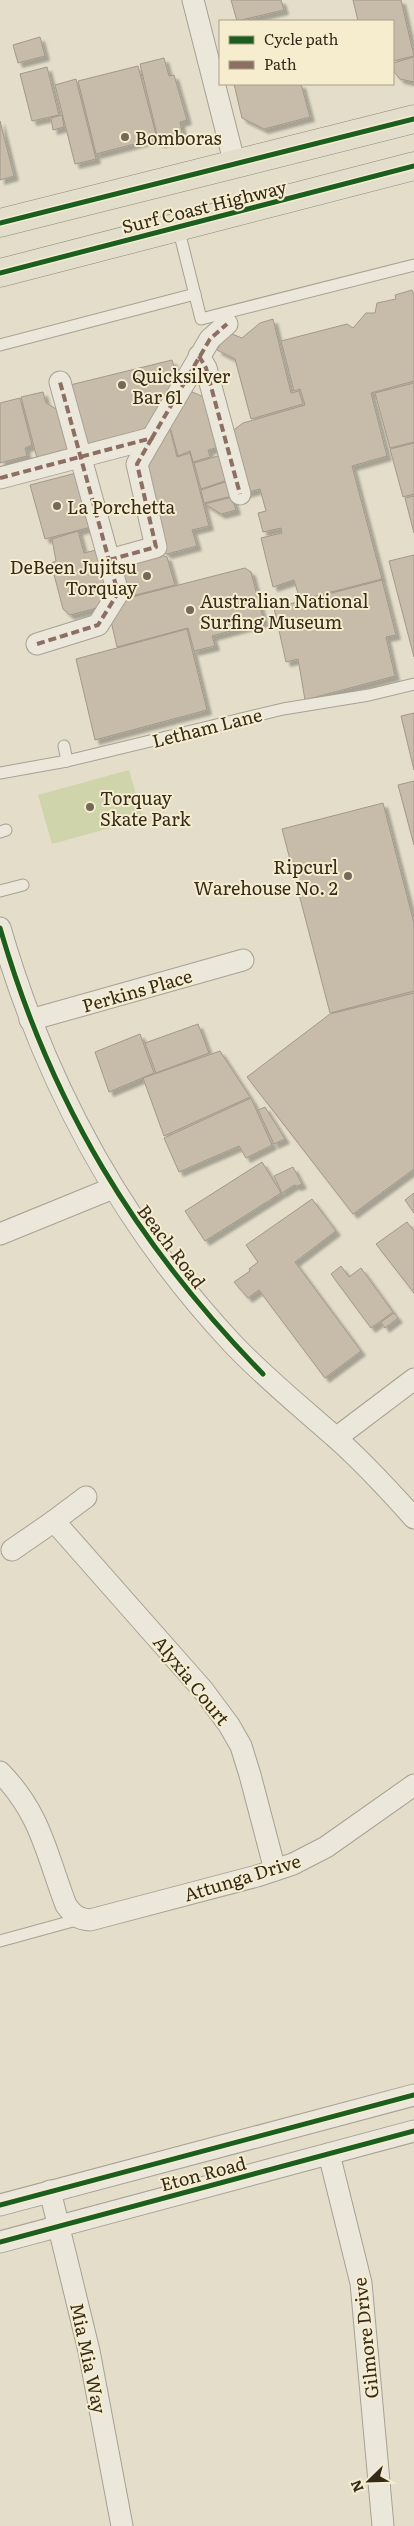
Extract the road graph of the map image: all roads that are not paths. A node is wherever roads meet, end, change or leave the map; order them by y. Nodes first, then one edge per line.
1 (193, 0) edge
2 (414, 119) edge
3 (236, 165) junction
4 (414, 166) edge
5 (0, 223) edge
6 (178, 227) junction
7 (414, 265) edge
8 (0, 273) edge
9 (195, 294) junction
10 (227, 324) dead end
11 (0, 345) edge
12 (199, 356) junction
13 (60, 382) dead end
14 (152, 438) junction
15 (80, 457) junction
16 (0, 478) edge
17 (240, 494) dead end
18 (108, 560) junction
19 (37, 644) dead end
20 (414, 684) edge
21 (64, 746) dead end
22 (13, 759) dead end
23 (68, 761) junction
24 (17, 771) junction
25 (0, 774) edge
26 (23, 885) dead end
27 (0, 891) edge
28 (0, 928) edge
29 (243, 960) dead end
30 (30, 1020) junction
31 (113, 1188) junction
32 (0, 1234) edge
33 (414, 1379) edge
34 (336, 1438) junction
35 (86, 1497) dead end
36 (414, 1518) edge
37 (54, 1521) junction
38 (12, 1550) dead end
39 (0, 1772) edge
40 (414, 1785) edge
41 (275, 1870) junction
42 (80, 1919) junction
43 (0, 1941) edge
44 (414, 2095) edge
45 (414, 2131) edge
46 (329, 2154) junction
47 (50, 2191) junction
48 (0, 2205) edge
49 (58, 2227) junction
50 (0, 2242) edge
51 (122, 2526) edge
52 (383, 2526) edge

1 - 3 street
2 - 3 main road, Surf Coast Highway
3 - 5 main road, Surf Coast Highway
4 - 6 main road, Surf Coast Highway
6 - 8 main road, Surf Coast Highway
6 - 9 lane
7 - 9 lane
9 - 11 lane
10 - 12 street
12 - 14 street
12 - 17 street
13 - 15 street
14 - 15 street
14 - 18 street
15 - 16 street
15 - 18 street
18 - 19 street
20 - 23 lane, Letham Lane
21 - 23 lane
22 - 24 lane
23 - 24 lane, Letham Lane
24 - 25 lane, Letham Lane
26 - 27 lane
28 - 30 street, Beach Road
29 - 30 street, Perkins Place
30 - 31 street, Beach Road
31 - 32 street
31 - 34 street, Beach Road
33 - 34 street
34 - 36 street, Beach Road
35 - 37 street
37 - 38 street
37 - 41 street, Alyxia Court
39 - 42 street
40 - 41 street, Attunga Drive
41 - 42 street, Attunga Drive
42 - 43 lane, Attunga Drive
44 - 47 street, Eton Road
45 - 46 street, Eton Road
46 - 49 street, Eton Road
46 - 52 street, Gilmore Drive
47 - 48 street, Eton Road
47 - 49 street, Mia Mia Way
49 - 50 street, Eton Road
49 - 51 street, Mia Mia Way

